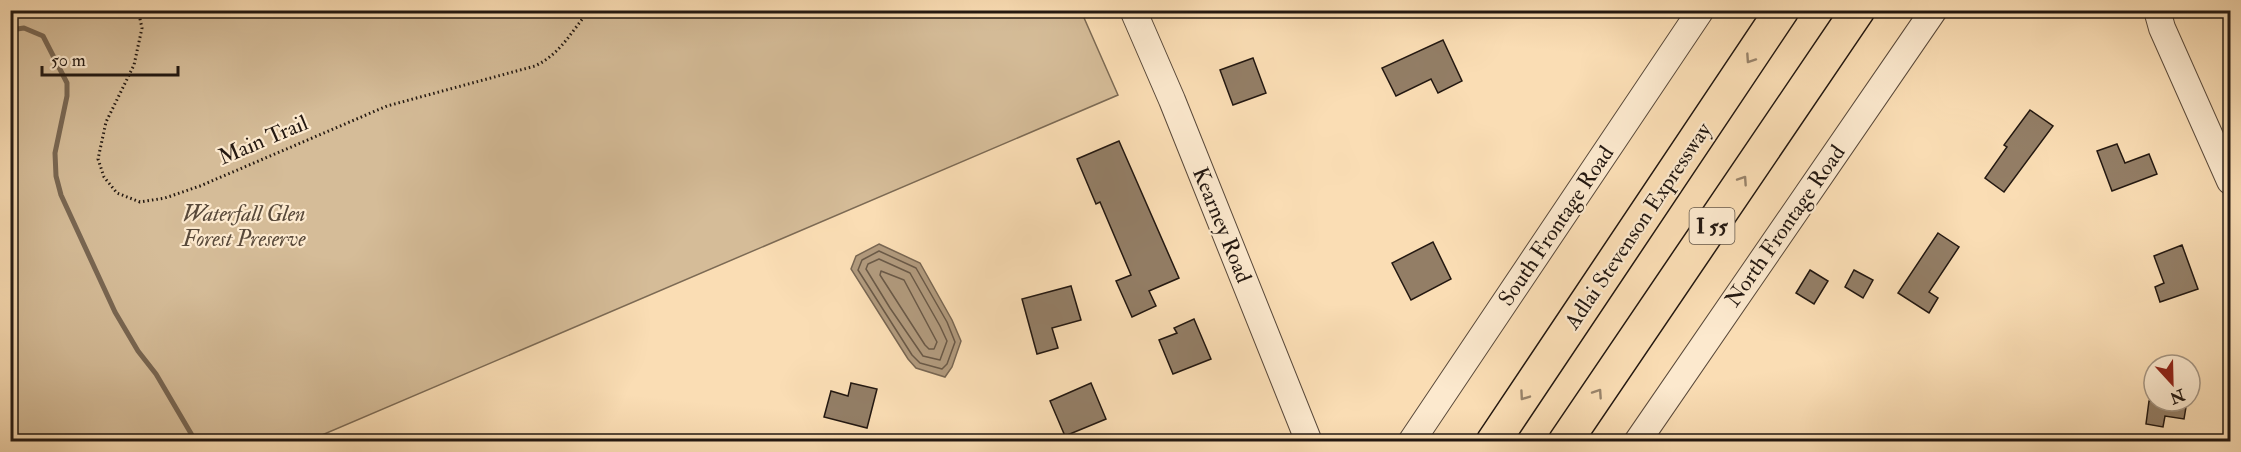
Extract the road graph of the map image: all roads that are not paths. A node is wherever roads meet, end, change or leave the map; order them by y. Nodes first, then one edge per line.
1 (1133, 10) edge
2 (1701, 10) edge
3 (1782, 10) edge
4 (1858, 10) edge
5 (1934, 10) edge
6 (2157, 10) edge
7 (2230, 181) edge
8 (1308, 441) edge
9 (1411, 441) edge
10 (1493, 441) edge
11 (1565, 441) edge
12 (1637, 441) edge

1 - 8 street, Kearney Road
2 - 9 street, South Frontage Road
3 -> 10 highway, Adlai Stevenson Expressway / I 55
11 -> 4 highway, I 55
5 - 12 street, North Frontage Road
6 - 7 street

